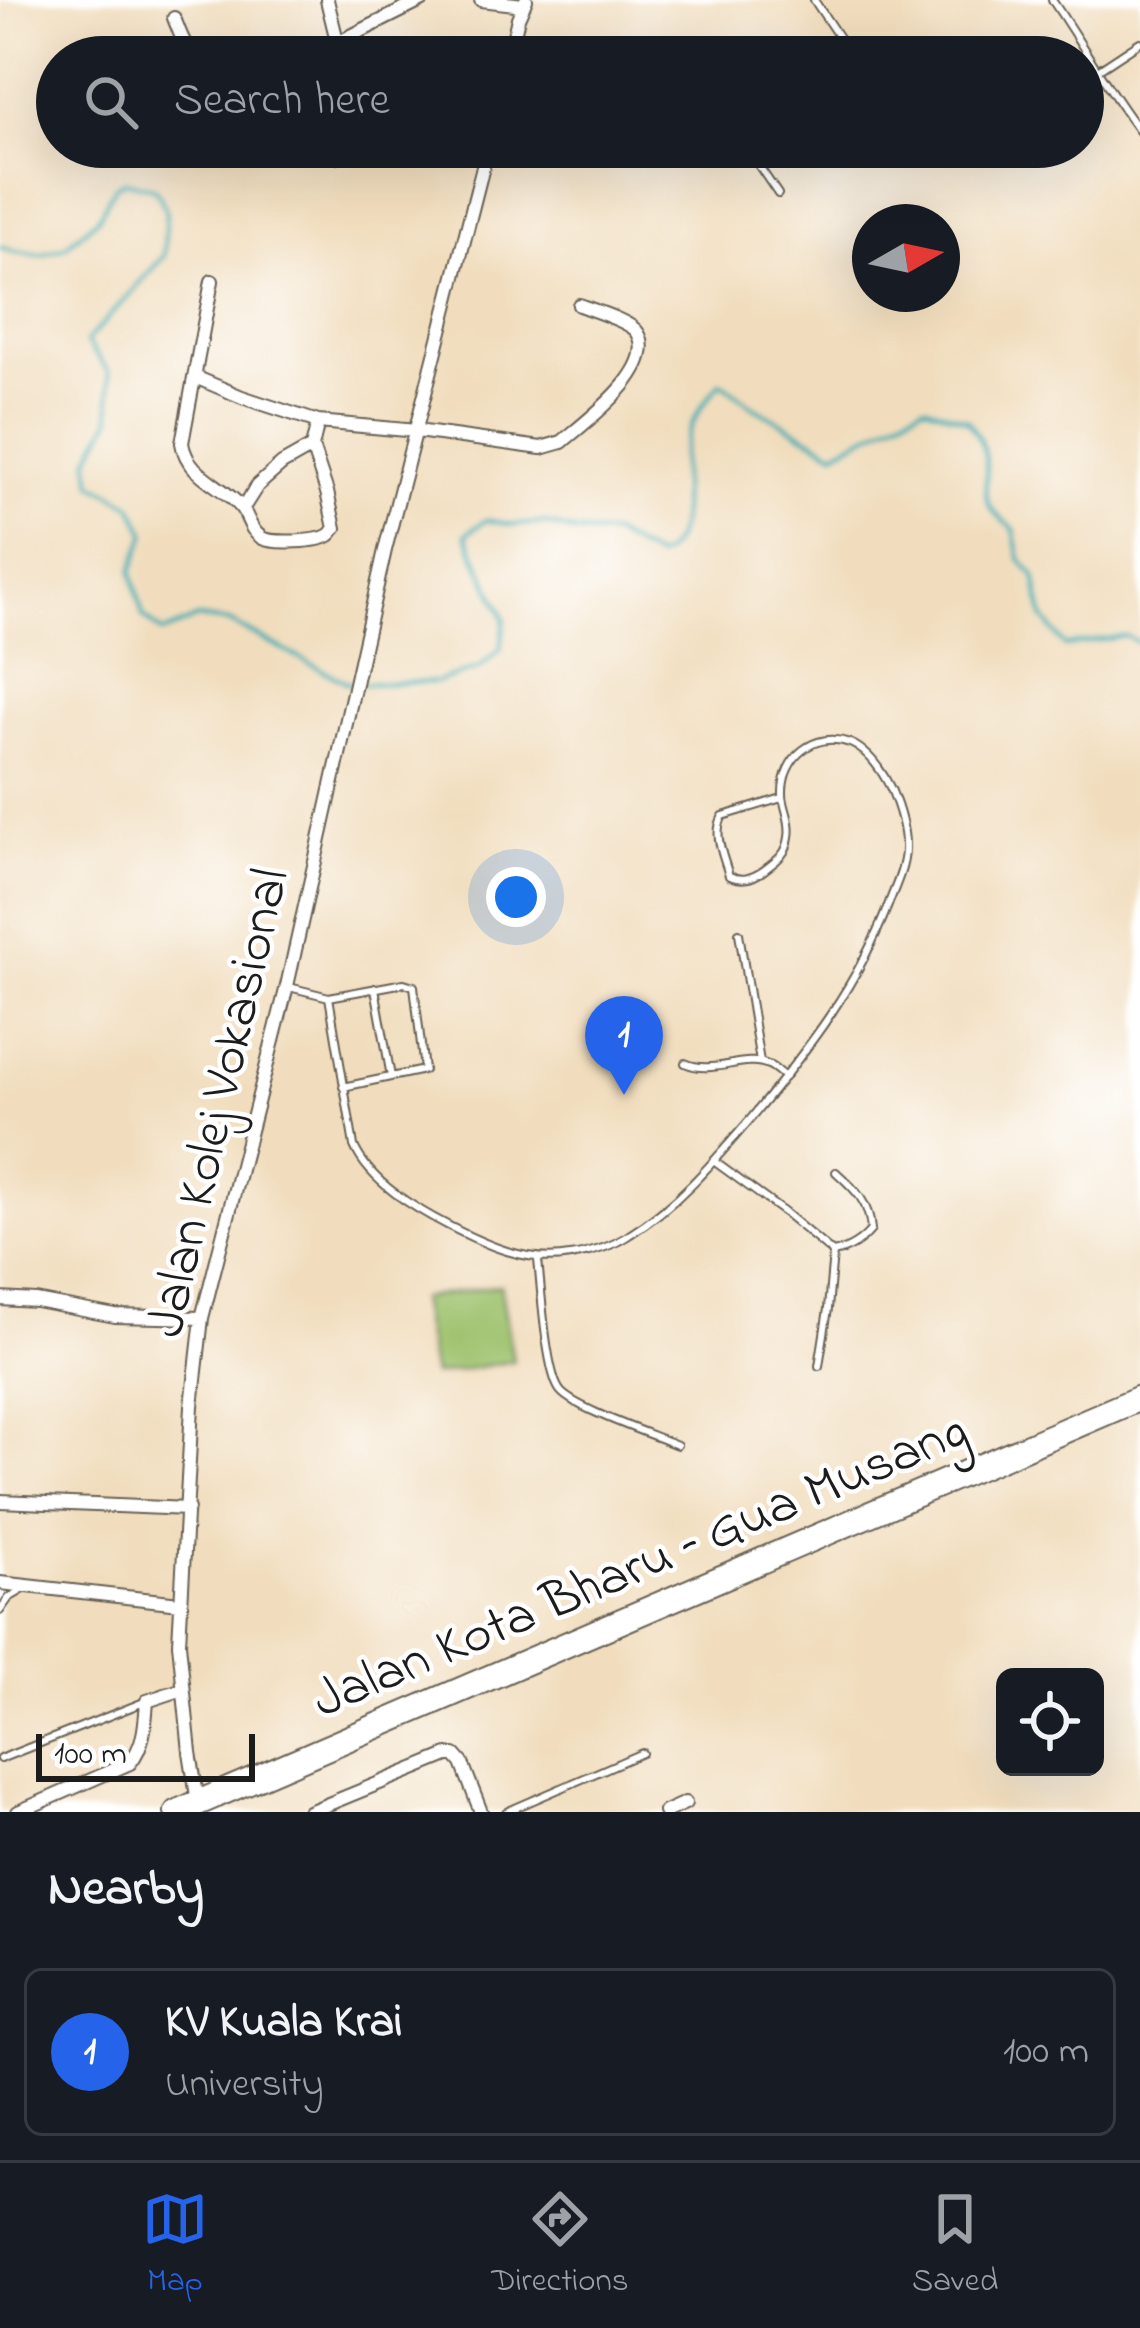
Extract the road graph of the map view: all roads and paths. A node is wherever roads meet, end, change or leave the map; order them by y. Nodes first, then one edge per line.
1 (327, 0) edge
2 (423, 0) edge
3 (482, 0) edge
4 (814, 0) edge
5 (1052, 0) edge
6 (525, 2) edge
7 (174, 18) dead end
8 (182, 36) edge
9 (337, 36) edge
10 (351, 36) edge
11 (514, 36) edge
12 (838, 36) edge
13 (1077, 36) edge
14 (1140, 42) edge
15 (1104, 66) edge
16 (1104, 79) edge
17 (1140, 132) edge
18 (483, 168) edge
19 (760, 168) edge
20 (778, 194) dead end
21 (212, 280) dead end
22 (579, 305) dead end
23 (195, 377) junction
24 (318, 422) junction
25 (417, 431) junction
26 (312, 447) junction
27 (243, 508) junction
28 (782, 798) junction
29 (739, 933) dead end
30 (287, 986) junction
31 (375, 988) junction
32 (329, 997) junction
33 (760, 1062) junction
34 (685, 1063) dead end
35 (392, 1077) junction
36 (784, 1077) junction
37 (343, 1087) junction
38 (714, 1162) junction
39 (836, 1172) dead end
40 (832, 1253) junction
41 (538, 1259) junction
42 (0, 1299) edge
43 (202, 1318) junction
44 (819, 1366) dead end
45 (1140, 1398) edge
46 (677, 1444) dead end
47 (0, 1501) edge
48 (188, 1509) junction
49 (0, 1583) edge
50 (29, 1586) junction
51 (180, 1603) junction
52 (0, 1611) edge
53 (183, 1689) junction
54 (147, 1701) junction
55 (642, 1753) dead end
56 (0, 1759) edge
57 (685, 1803) dead end
58 (188, 1807) edge
59 (313, 1811) edge
60 (17, 1812) edge
61 (481, 1812) edge
62 (506, 1812) edge
63 (665, 1812) edge

1 - 9 street
2 - 10 street
3 - 6 street
4 - 12 lane
5 - 13 lane
6 - 11 street
7 - 8 street
14 - 15 lane
16 - 17 lane
18 - 25 street, Jalan Kolej Vokasional
19 - 20 lane
21 - 23 street
22 - 25 street
23 - 24 street
23 - 27 street
24 - 25 street
24 - 26 street
25 - 30 street, Jalan Kolej Vokasional
26 - 27 street
26 - 27 street
28 - 28 lane
28 - 36 lane
29 - 33 lane
30 - 32 lane
30 - 43 street, Jalan Kolej Vokasional
31 - 32 lane
31 - 35 lane
31 - 35 lane
32 - 37 lane
33 - 34 lane
33 - 36 lane
35 - 37 lane
36 - 38 lane
37 - 41 lane
38 - 40 lane
38 - 41 lane
39 - 40 lane
40 - 44 lane
41 - 46 lane
42 - 43 street
43 - 48 street, Jalan Kolej Vokasional
45 - 58 highway, Jalan Kota Bharu – Gua Musang
47 - 48 street
48 - 51 street, Jalan Kolej Vokasional
49 - 50 street
50 - 51 street
50 - 52 lane
51 - 53 street, Jalan Kolej Vokasional
53 - 54 street
53 - 58 street, Jalan Kolej Vokasional
54 - 56 lane
54 - 60 street
55 - 62 lane
57 - 63 street
59 - 61 street

